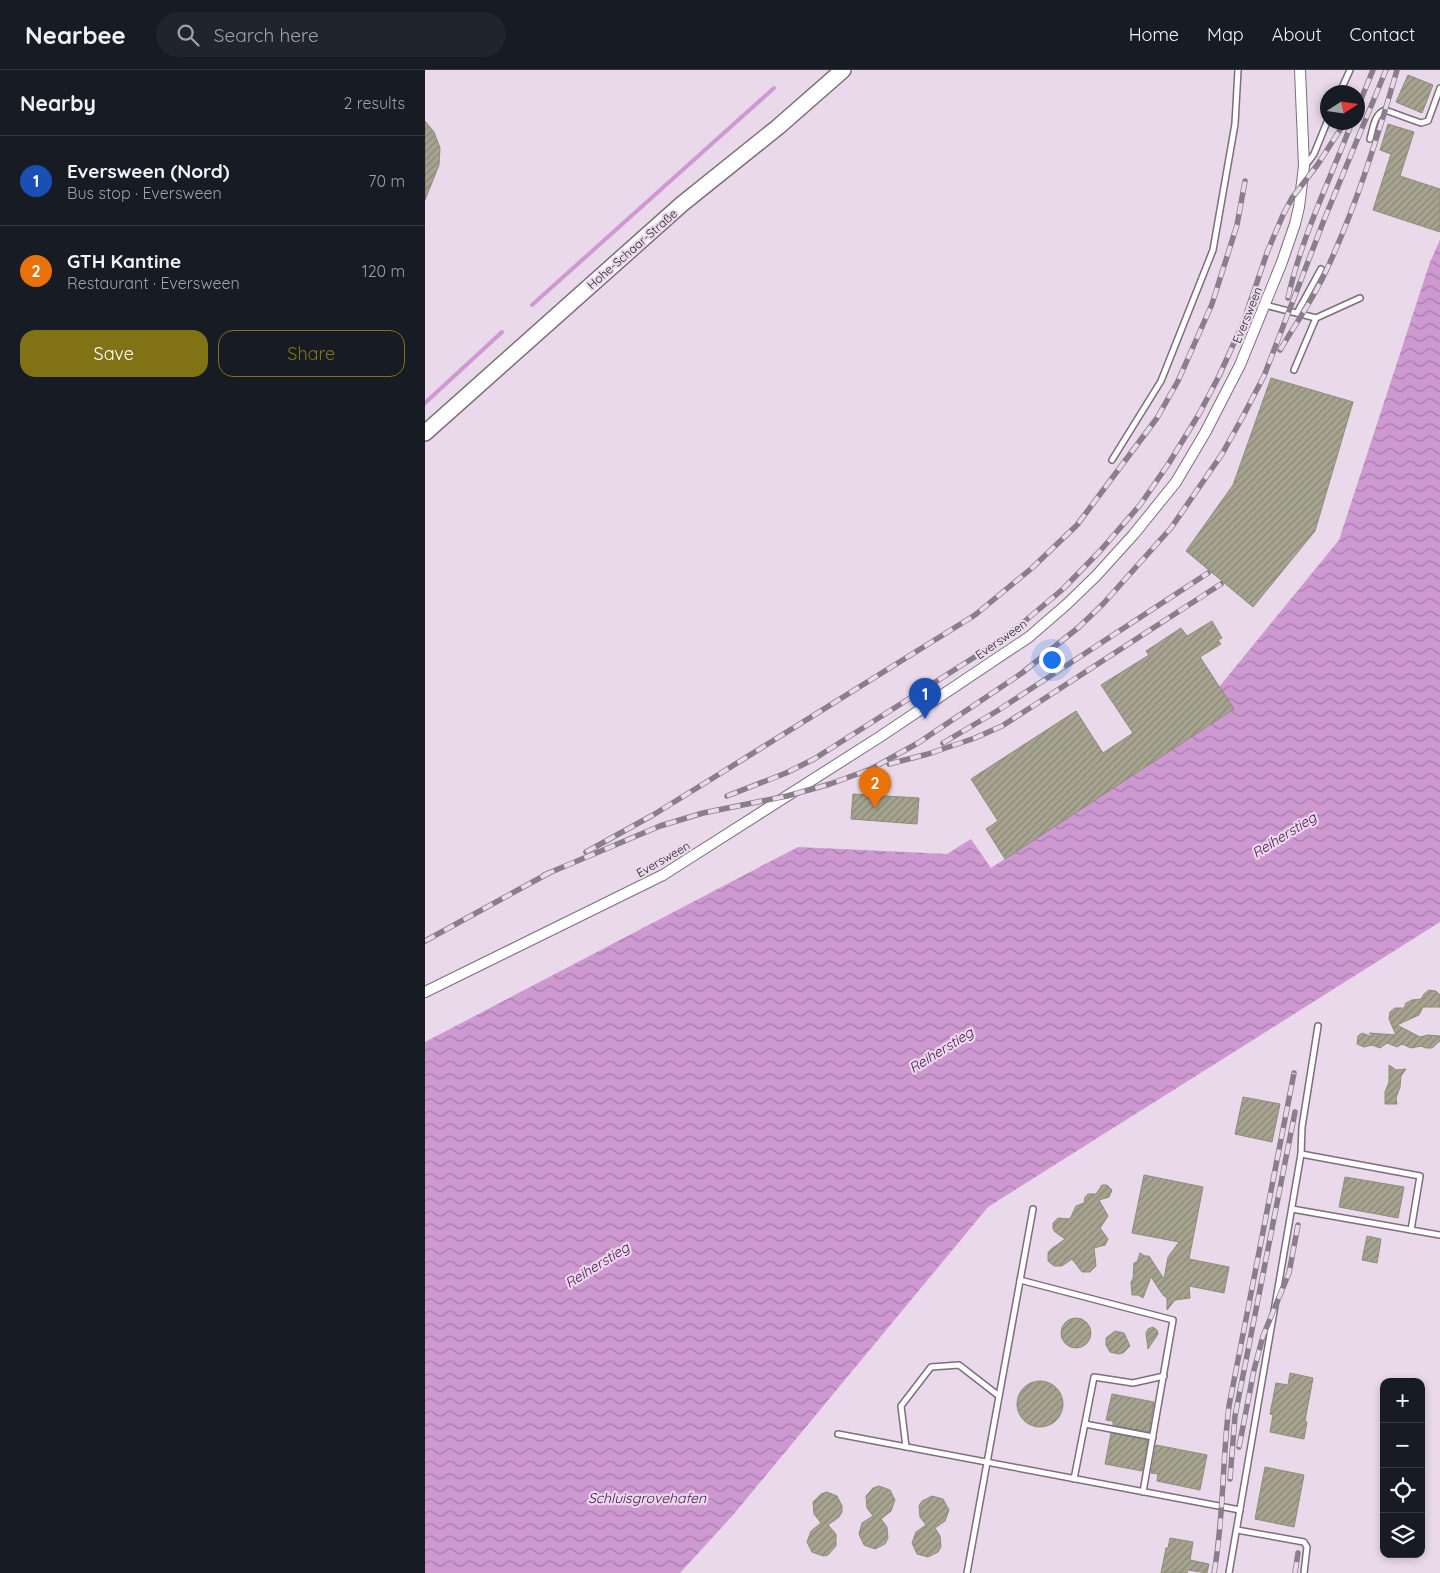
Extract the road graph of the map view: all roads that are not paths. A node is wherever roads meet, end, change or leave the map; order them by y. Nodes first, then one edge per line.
1 (1238, 70) edge
2 (1301, 70) edge
3 (1350, 70) edge
4 (837, 72) edge
5 (1343, 85) edge
6 (1440, 88) edge
7 (1324, 130) edge
8 (1370, 139) dead end
9 (1304, 166) junction
10 (1321, 269) dead end
11 (1360, 298) dead end
12 (1264, 304) junction
13 (1297, 313) junction
14 (1316, 318) junction
15 (1294, 370) dead end
16 (425, 433) edge
17 (1112, 460) dead end
18 (425, 992) edge
19 (1318, 1026) dead end
20 (1301, 1154) junction
21 (1033, 1209) dead end
22 (1292, 1209) junction
23 (1411, 1230) junction
24 (1440, 1235) edge
25 (1020, 1280) junction
26 (1163, 1376) junction
27 (999, 1396) junction
28 (1085, 1424) junction
29 (839, 1434) dead end
30 (1153, 1437) junction
31 (906, 1447) junction
32 (987, 1463) junction
33 (1074, 1479) junction
34 (1143, 1492) junction
35 (1240, 1510) junction
36 (1237, 1530) junction
37 (967, 1573) edge
38 (1229, 1573) edge
39 (1304, 1573) edge

1 - 17 lane
2 - 9 street, Eversween
3 - 5 lane
4 - 16 main road, Hohe-Schaar-Straße
6 - 8 lane
7 - 9 lane
9 - 12 street, Eversween
10 - 13 lane
11 - 14 lane
12 - 13 lane
12 - 18 street, Eversween
13 - 14 lane
14 - 15 lane
19 - 20 lane
20 - 22 lane
20 - 23 lane
21 - 25 lane
22 - 23 lane
22 - 35 lane
23 - 24 lane
25 - 26 lane
25 - 27 lane
26 - 28 lane
26 - 30 lane
27 - 31 lane
27 - 32 lane
28 - 30 lane
28 - 33 lane
29 - 31 lane
30 - 34 lane
31 - 32 lane
32 - 33 lane
32 - 37 lane
33 - 34 lane
34 - 35 lane
35 - 36 lane
36 - 38 lane
36 - 39 lane

